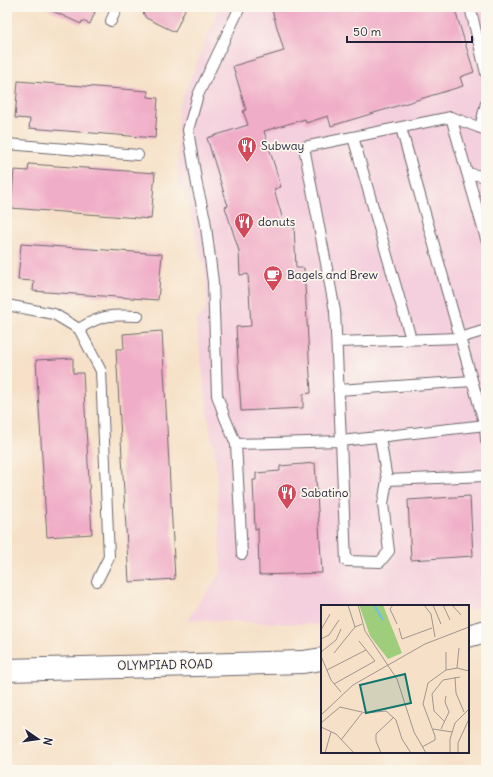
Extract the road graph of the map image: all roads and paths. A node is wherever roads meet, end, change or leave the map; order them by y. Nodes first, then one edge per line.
1 (117, 7) edge
2 (240, 7) edge
3 (470, 7) edge
4 (111, 21) dead end
5 (486, 73) edge
6 (486, 103) edge
7 (451, 118) junction
8 (401, 128) junction
9 (483, 129) edge
10 (353, 137) junction
11 (7, 144) edge
12 (138, 155) dead end
13 (467, 173) junction
14 (486, 177) edge
15 (486, 239) edge
16 (7, 305) edge
17 (138, 316) dead end
18 (78, 329) junction
19 (486, 330) edge
20 (460, 338) junction
21 (411, 339) junction
22 (337, 342) junction
23 (472, 381) junction
24 (338, 390) junction
25 (485, 426) edge
26 (380, 437) junction
27 (486, 440) edge
28 (341, 441) junction
29 (236, 444) junction
30 (486, 476) edge
31 (387, 480) junction
32 (242, 554) dead end
33 (97, 581) dead end
34 (486, 631) edge
35 (469, 636) edge
36 (321, 660) edge
37 (7, 670) edge

1 - 4 lane
2 - 29 lane
3 - 5 lane
6 - 9 lane
7 - 8 lane
7 - 9 lane
7 - 13 lane
8 - 10 lane
8 - 20 lane
10 - 21 lane
10 - 22 lane
11 - 12 lane
13 - 14 lane
13 - 15 lane
16 - 18 lane
17 - 18 lane
18 - 33 lane
19 - 20 lane
20 - 21 lane
20 - 23 lane
21 - 22 lane
22 - 24 lane
23 - 24 lane
23 - 25 lane
24 - 28 lane
25 - 26 lane
25 - 27 lane
26 - 28 lane
26 - 31 lane
28 - 29 lane
28 - 31 lane
29 - 32 lane
30 - 31 lane
34 - 35 main road
36 - 37 main road, OLYMPIAD ROAD

